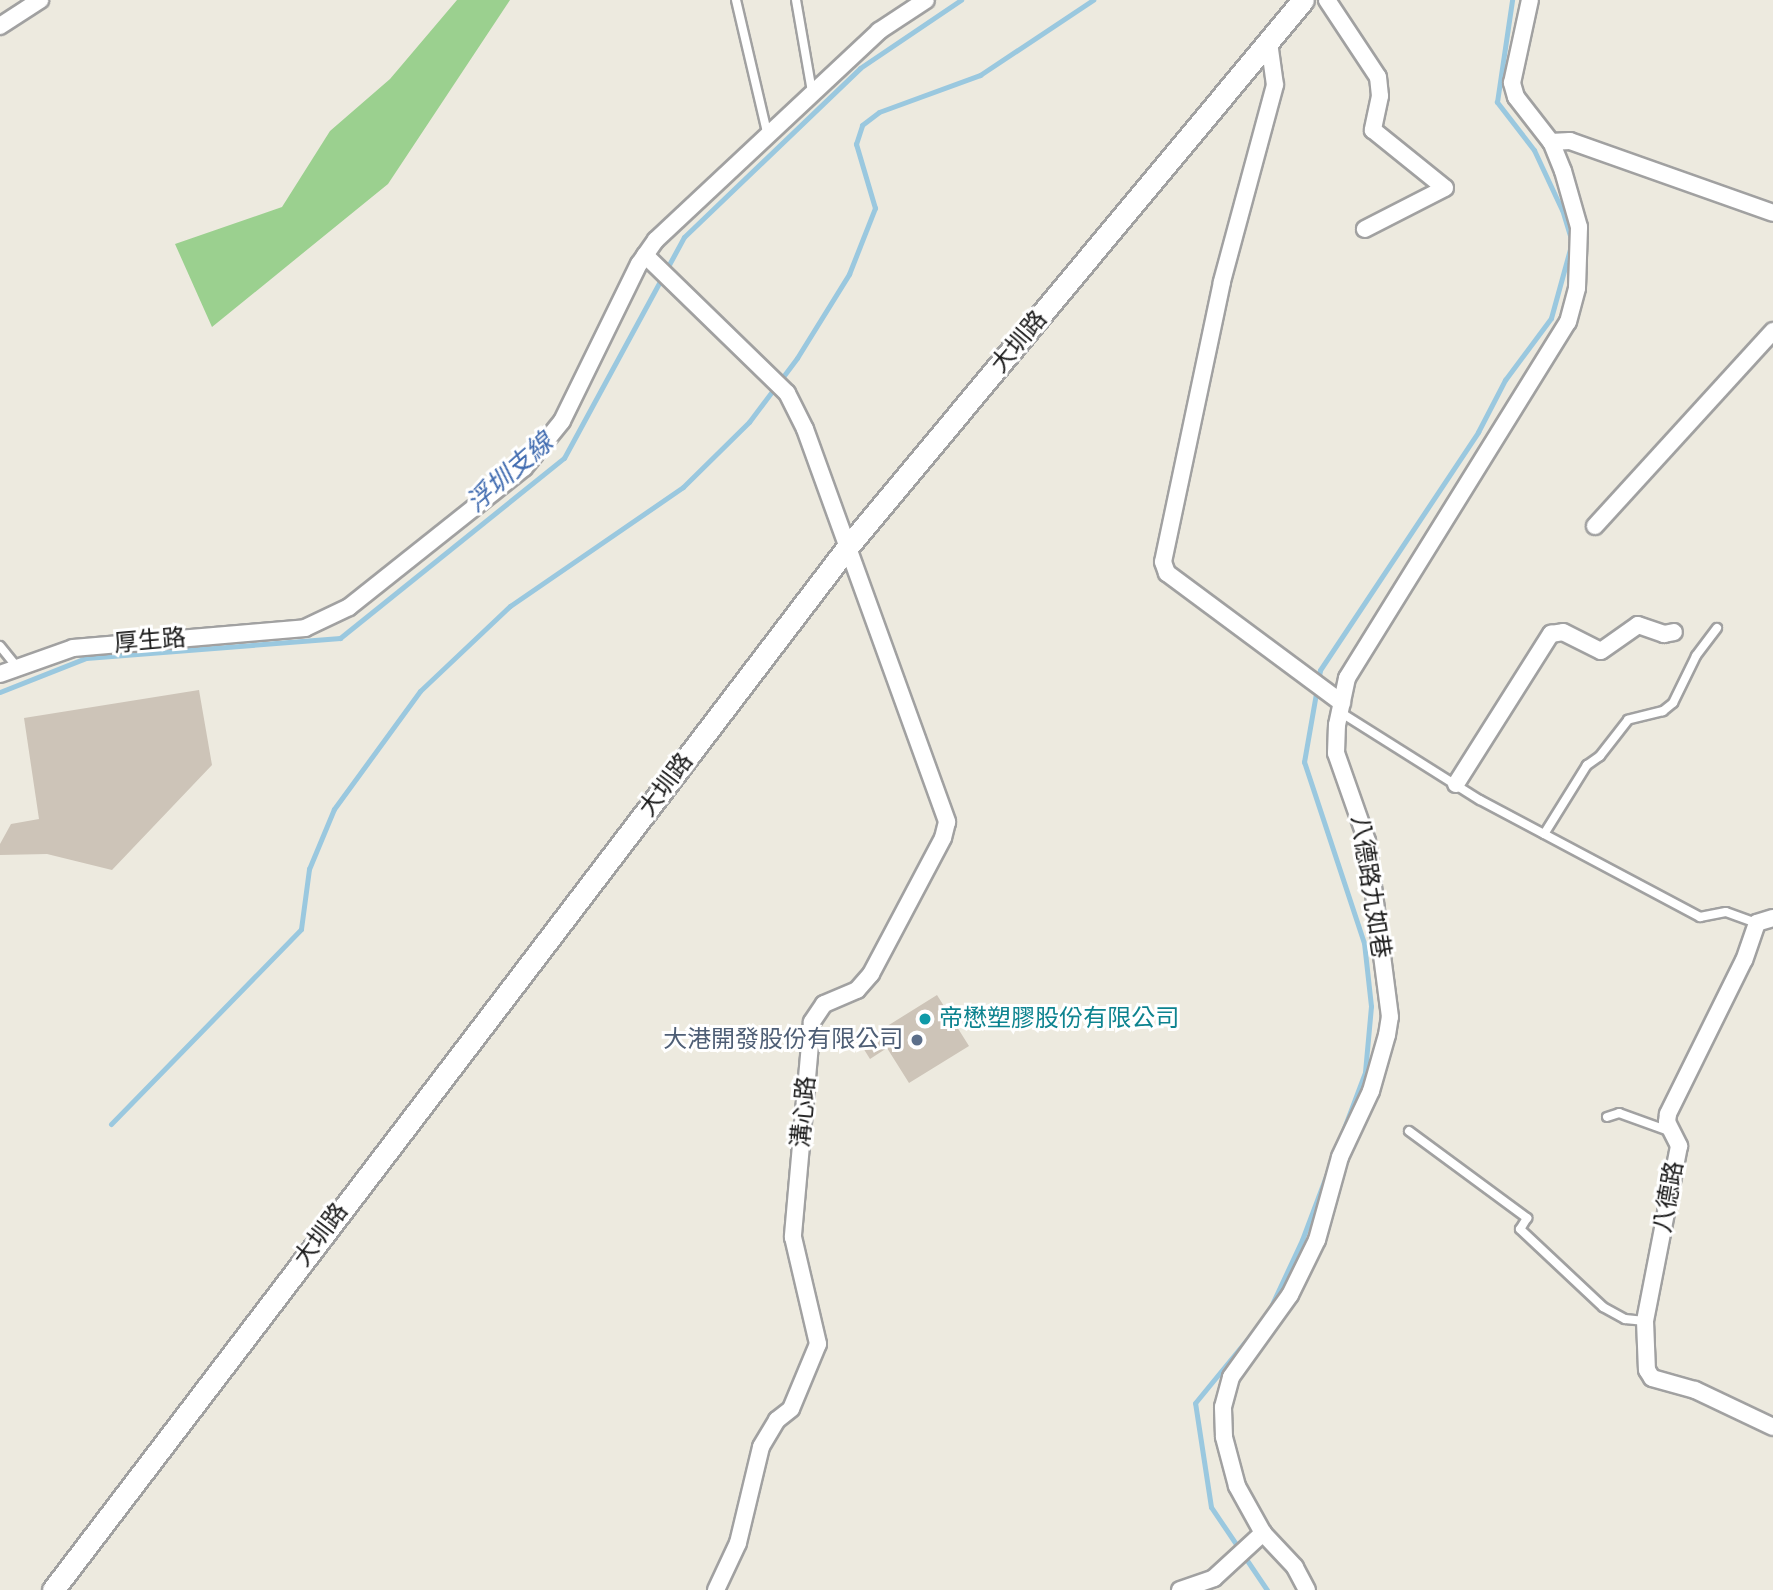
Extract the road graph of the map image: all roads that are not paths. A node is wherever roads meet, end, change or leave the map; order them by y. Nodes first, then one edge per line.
1 (40, 0) edge
2 (736, 0) edge
3 (796, 0) edge
4 (926, 0) edge
5 (1303, 0) edge
6 (1327, 0) edge
7 (1530, 0) edge
8 (0, 26) edge
9 (1269, 42) junction
10 (811, 92) junction
11 (767, 132) junction
12 (1551, 142) junction
13 (1773, 213) edge
14 (1365, 229) dead end
15 (645, 255) junction
16 (1773, 331) edge
17 (1595, 526) dead end
18 (846, 549) junction
19 (1717, 628) dead end
20 (1674, 632) dead end
21 (0, 646) edge
22 (16, 666) junction
23 (0, 674) edge
24 (1341, 707) junction
25 (1455, 784) junction
26 (1544, 834) junction
27 (1765, 920) edge
28 (1607, 1117) dead end
29 (1409, 1131) dead end
30 (1672, 1132) junction
31 (1645, 1321) junction
32 (1773, 1427) edge
33 (1257, 1538) junction
34 (53, 1590) edge
35 (716, 1590) edge
36 (1180, 1590) edge
37 (1307, 1590) edge

1 - 8 street
2 - 11 lane
3 - 10 lane
4 - 10 street
5 - 9 street, 大圳路
6 - 14 street
7 - 12 street, 八德路九如巷
9 - 18 street, 大圳路
9 - 24 street
10 - 11 street
11 - 15 street
12 - 13 street
12 - 24 street, 八德路九如巷
15 - 18 street, 溝心路
15 - 22 street, 厚生路
16 - 17 street
18 - 34 street, 大圳路
18 - 35 street, 溝心路
19 - 26 lane
20 - 25 street
21 - 22 lane
22 - 23 street, 厚生路
24 - 25 lane
24 - 33 street, 八德路九如巷
25 - 26 lane
26 - 27 lane
27 - 30 street, 八德路
28 - 30 lane
29 - 31 lane
30 - 31 street, 八德路
31 - 32 street, 八德路
33 - 36 street
33 - 37 street, 八德路九如巷

